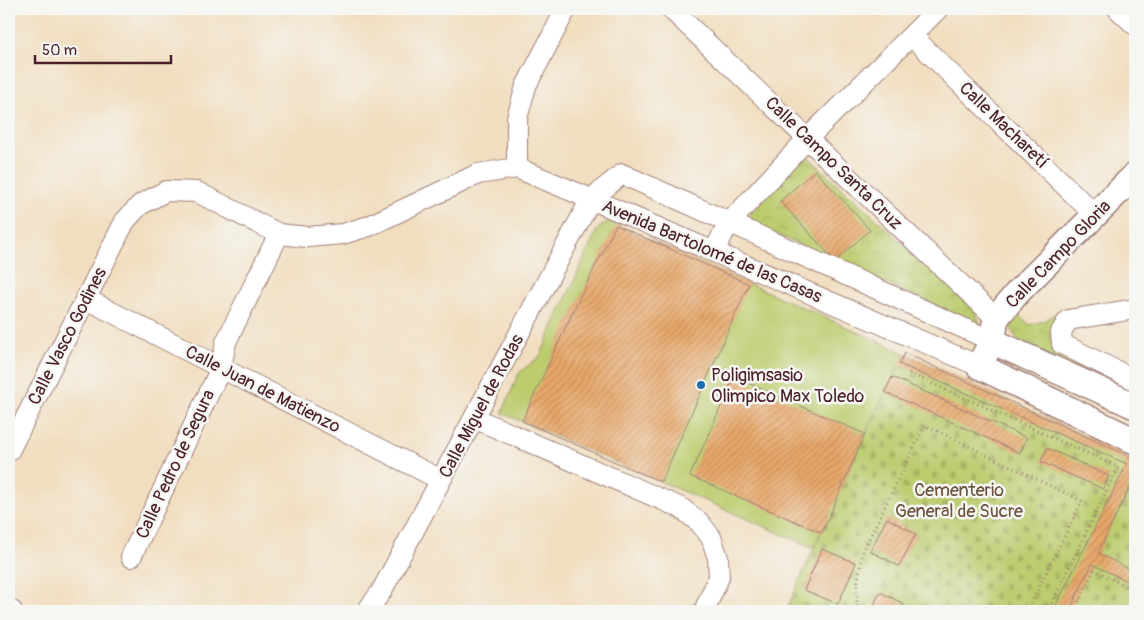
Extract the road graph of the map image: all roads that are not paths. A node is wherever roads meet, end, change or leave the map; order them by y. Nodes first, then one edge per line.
1 (566, 9) edge
2 (671, 9) edge
3 (938, 9) edge
4 (1118, 9) edge
5 (1135, 26) edge
6 (912, 36) junction
7 (808, 138) junction
8 (516, 168) junction
9 (1135, 176) edge
10 (591, 199) junction
11 (1095, 215) junction
12 (729, 223) junction
13 (279, 234) junction
14 (714, 251) junction
15 (86, 298) junction
16 (1135, 310) edge
17 (994, 330) junction
18 (979, 366) junction
19 (221, 368) junction
20 (1135, 380) edge
21 (1135, 406) edge
22 (474, 418) junction
23 (1135, 441) edge
24 (9, 451) edge
25 (441, 480) junction
26 (130, 557) dead end
27 (367, 611) edge
28 (704, 611) edge

1 - 8 street
2 - 7 street, Calle Campo Santa Cruz
3 - 6 street
4 - 5 street
6 - 7 street
6 - 11 street, Calle Macharetí
7 - 12 street
7 - 17 street, Calle Campo Santa Cruz
8 - 10 street
8 - 13 street
9 - 11 main road, Calle Campo Gloria
10 - 12 street, Avenida Bartolomé de las Casas
10 - 14 street, Avenida Bartolomé de las Casas
10 - 22 street, Calle Miguel de Rodas
11 - 17 main road, Calle Campo Gloria
12 - 14 street
12 - 17 street, Avenida Bartolomé de las Casas
13 - 15 street, Calle Vasco Godines
13 - 19 street, Calle Pedro de Segura
14 - 18 street, Avenida Bartolomé de las Casas
15 - 19 street, Calle Juan de Matienzo
15 - 24 street, Calle Vasco Godines
16 - 20 street
17 - 18 main road, Calle Campo Gloria
17 - 21 main road, Avenida Bartolomé de las Casas
18 - 23 main road, Avenida Bartolomé de las Casas
19 - 25 street, Calle Juan de Matienzo
19 - 26 street, Calle Pedro de Segura
22 - 25 street, Calle Miguel de Rodas
22 - 28 street
25 - 27 street, Calle Miguel de Rodas

